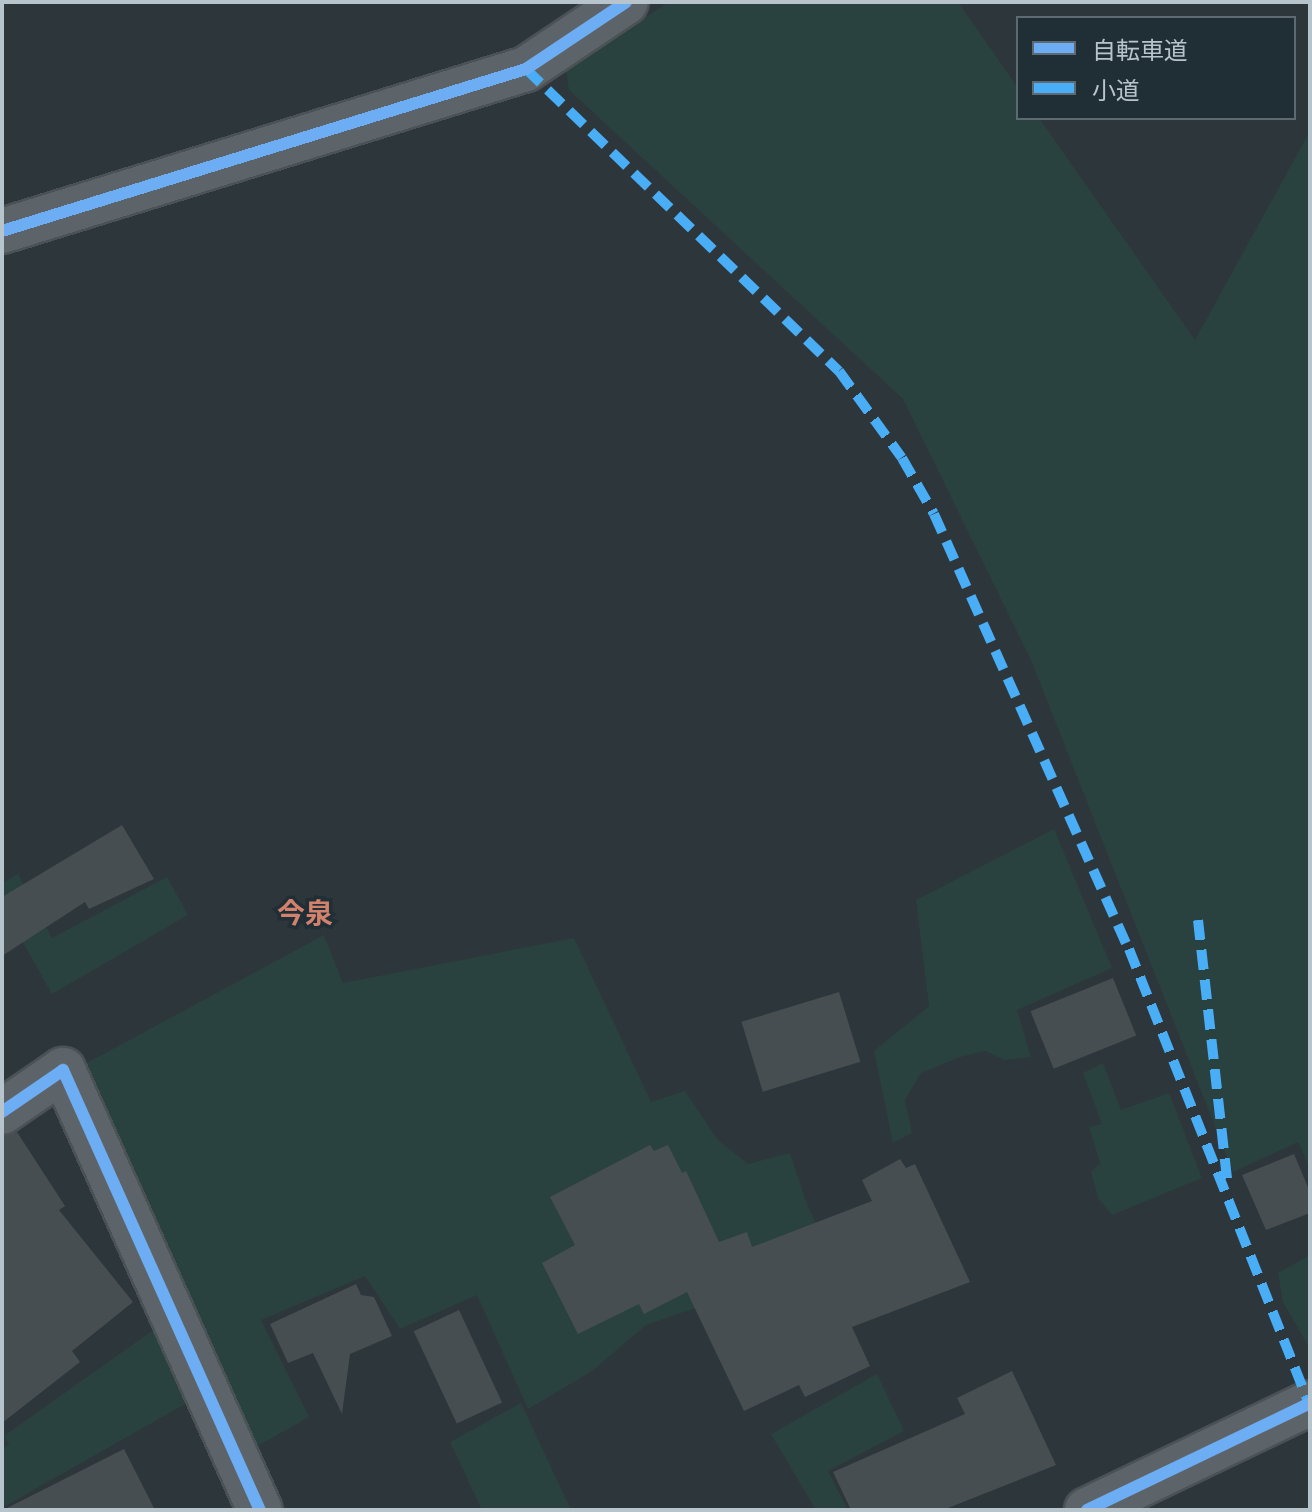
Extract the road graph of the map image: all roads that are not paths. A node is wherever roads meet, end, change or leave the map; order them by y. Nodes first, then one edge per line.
1 (626, 2) edge
2 (2, 231) edge
3 (2, 1112) edge
4 (1310, 1403) edge
5 (260, 1510) edge
6 (1087, 1510) edge

1 - 2 street
3 - 5 street
4 - 6 street

